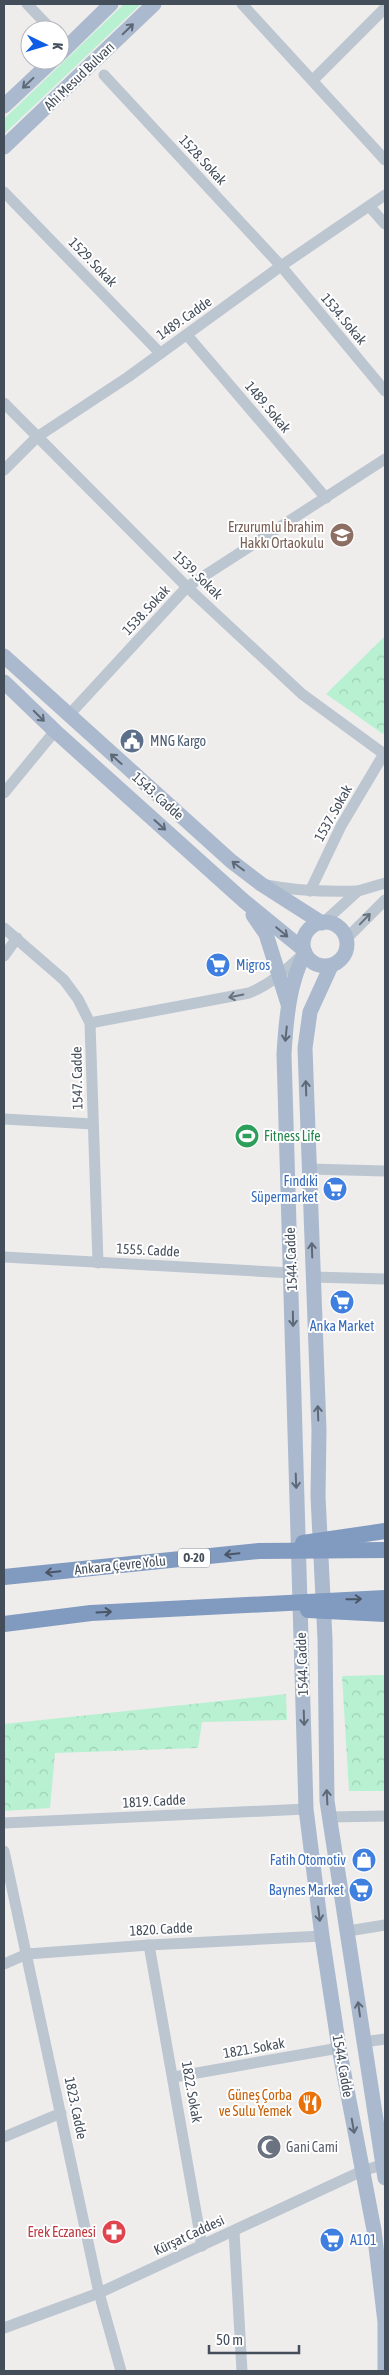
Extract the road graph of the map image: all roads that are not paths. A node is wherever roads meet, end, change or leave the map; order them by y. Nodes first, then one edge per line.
1 (27, 4) edge
2 (111, 4) edge
3 (154, 4) edge
4 (242, 4) edge
5 (385, 8) edge
6 (42, 20) edge
7 (70, 40) edge
8 (42, 70) edge
9 (104, 75) dead end
10 (313, 80) junction
11 (4, 106) edge
12 (4, 147) edge
13 (385, 160) edge
14 (4, 192) edge
15 (385, 195) edge
16 (370, 207) junction
17 (385, 224) edge
18 (281, 266) junction
19 (187, 334) junction
20 (160, 353) junction
21 (385, 391) edge
22 (4, 403) edge
23 (37, 437) junction
24 (385, 460) edge
25 (4, 470) edge
26 (326, 498) junction
27 (188, 587) junction
28 (4, 656) edge
29 (4, 682) edge
30 (68, 716) junction
31 (54, 731) junction
32 (384, 753) edge
33 (4, 793) edge
34 (385, 883) edge
35 (261, 884) junction
36 (310, 890) junction
37 (358, 891) junction
38 (385, 900) edge
39 (244, 901) junction
40 (323, 923) junction
41 (4, 928) edge
42 (17, 938) junction
43 (347, 938) junction
44 (305, 951) junction
45 (4, 956) edge
46 (330, 966) junction
47 (281, 976) junction
48 (289, 1009) junction
49 (90, 1023) junction
50 (4, 1119) edge
51 (93, 1124) junction
52 (309, 1169) junction
53 (385, 1170) edge
54 (4, 1257) edge
55 (98, 1263) junction
56 (292, 1273) junction
57 (313, 1276) junction
58 (385, 1280) edge
59 (385, 1531) edge
60 (385, 1550) edge
61 (259, 1551) junction
62 (4, 1577) edge
63 (385, 1598) edge
64 (241, 1606) junction
65 (385, 1614) edge
66 (4, 1624) edge
67 (306, 1809) junction
68 (385, 1816) edge
69 (330, 1817) junction
70 (4, 1823) edge
71 (4, 1851) edge
72 (385, 1925) edge
73 (348, 1931) junction
74 (322, 1936) junction
75 (149, 1944) junction
76 (27, 1954) junction
77 (4, 1964) edge
78 (385, 2039) edge
79 (364, 2042) junction
80 (339, 2048) junction
81 (174, 2077) junction
82 (61, 2113) junction
83 (4, 2137) edge
84 (384, 2169) edge
85 (362, 2171) junction
86 (234, 2231) junction
87 (202, 2246) junction
88 (99, 2294) junction
89 (4, 2328) edge
90 (121, 2371) edge
91 (242, 2371) edge
92 (385, 2371) edge

1 - 6 street
2 - 7 main road
12 -> 3 main road, Ahi Mesud Bulvarı
4 - 10 street
5 - 10 street
8 -> 11 main road
9 - 18 street, 1528. Sokak
10 - 13 street
14 - 20 street, 1529. Sokak
15 - 16 street, 1489. Cadde
16 - 17 street
16 - 18 street, 1489. Cadde
18 - 19 street, 1489. Cadde
18 - 21 street, 1534. Sokak
19 - 20 street, 1489. Cadde
19 - 26 street, 1489. Sokak
20 - 23 street, 1489. Cadde
22 - 23 street, 1539. Sokak
23 - 25 street, 1489. Cadde
23 - 27 street, 1539. Sokak
24 - 26 street, 1538. Sokak
26 - 27 street, 1538. Sokak
27 - 30 street, 1538. Sokak
27 - 32 street, 1539. Sokak
28 - 30 main road, 1543. Cadde
29 -> 31 main road, 1543. Cadde
35 -> 30 main road, 1543. Cadde
31 - 33 street
31 -> 39 main road, 1543. Cadde
32 - 36 street, 1537. Sokak
34 - 37 street
35 - 36 street
35 - 40 main road, 1543. Cadde
36 - 37 street
37 - 40 street
43 -> 38 street
39 -> 44 main road, 1543. Cadde
39 - 47 main road
40 - 43 main road
40 - 44 main road
41 - 42 street, 1547. Cadde
42 - 45 street
42 - 49 street, 1547. Cadde
43 - 46 main road
44 - 46 main road
44 - 47 street
44 - 48 main road, 1544. Cadde
52 -> 46 main road, 1544. Cadde
47 - 48 main road
47 -> 49 street
48 -> 56 main road, 1544. Cadde
49 - 51 street, 1547. Cadde
50 - 51 street
51 - 55 street, 1547. Cadde
52 - 53 street
57 -> 52 main road, 1544. Cadde
54 - 55 street, 1555. Cadde
55 - 56 street, 1555. Cadde
56 -> 67 main road, 1544. Cadde
57 - 58 street
69 -> 57 main road, 1544. Cadde
59 - 61 highway
60 - 61 highway, Ankara Çevre Yolu / O-20
61 -> 62 highway, Ankara Çevre Yolu / O-20
64 -> 63 highway
64 - 65 highway
66 -> 64 highway
67 - 70 street, 1819. Cadde
67 -> 74 main road, 1544. Cadde
68 - 69 street
69 - 73 main road, 1544. Cadde
71 - 76 street, 1823. Cadde
72 - 73 street
79 -> 73 main road, 1544. Cadde
74 - 75 street, 1820. Cadde
74 - 80 main road, 1544. Cadde
75 - 76 street, 1820. Cadde
75 - 81 street, 1822. Sokak
76 - 77 street, 1820. Cadde
76 - 82 street, 1823. Cadde
78 - 79 street
79 - 84 main road, 1544. Cadde
80 - 81 street, 1821. Sokak
80 -> 85 main road, 1544. Cadde
81 - 87 street, 1822. Sokak
82 - 83 street
82 - 88 street, 1823. Cadde
84 - 85 street, Kürşat Caddesi
85 - 86 street, Kürşat Caddesi
85 - 92 main road, 1544. Cadde
86 - 87 street, Kürşat Caddesi
86 - 91 street
87 - 88 street, Kürşat Caddesi
88 - 89 street, Kürşat Caddesi
88 - 90 street, 1823. Cadde

